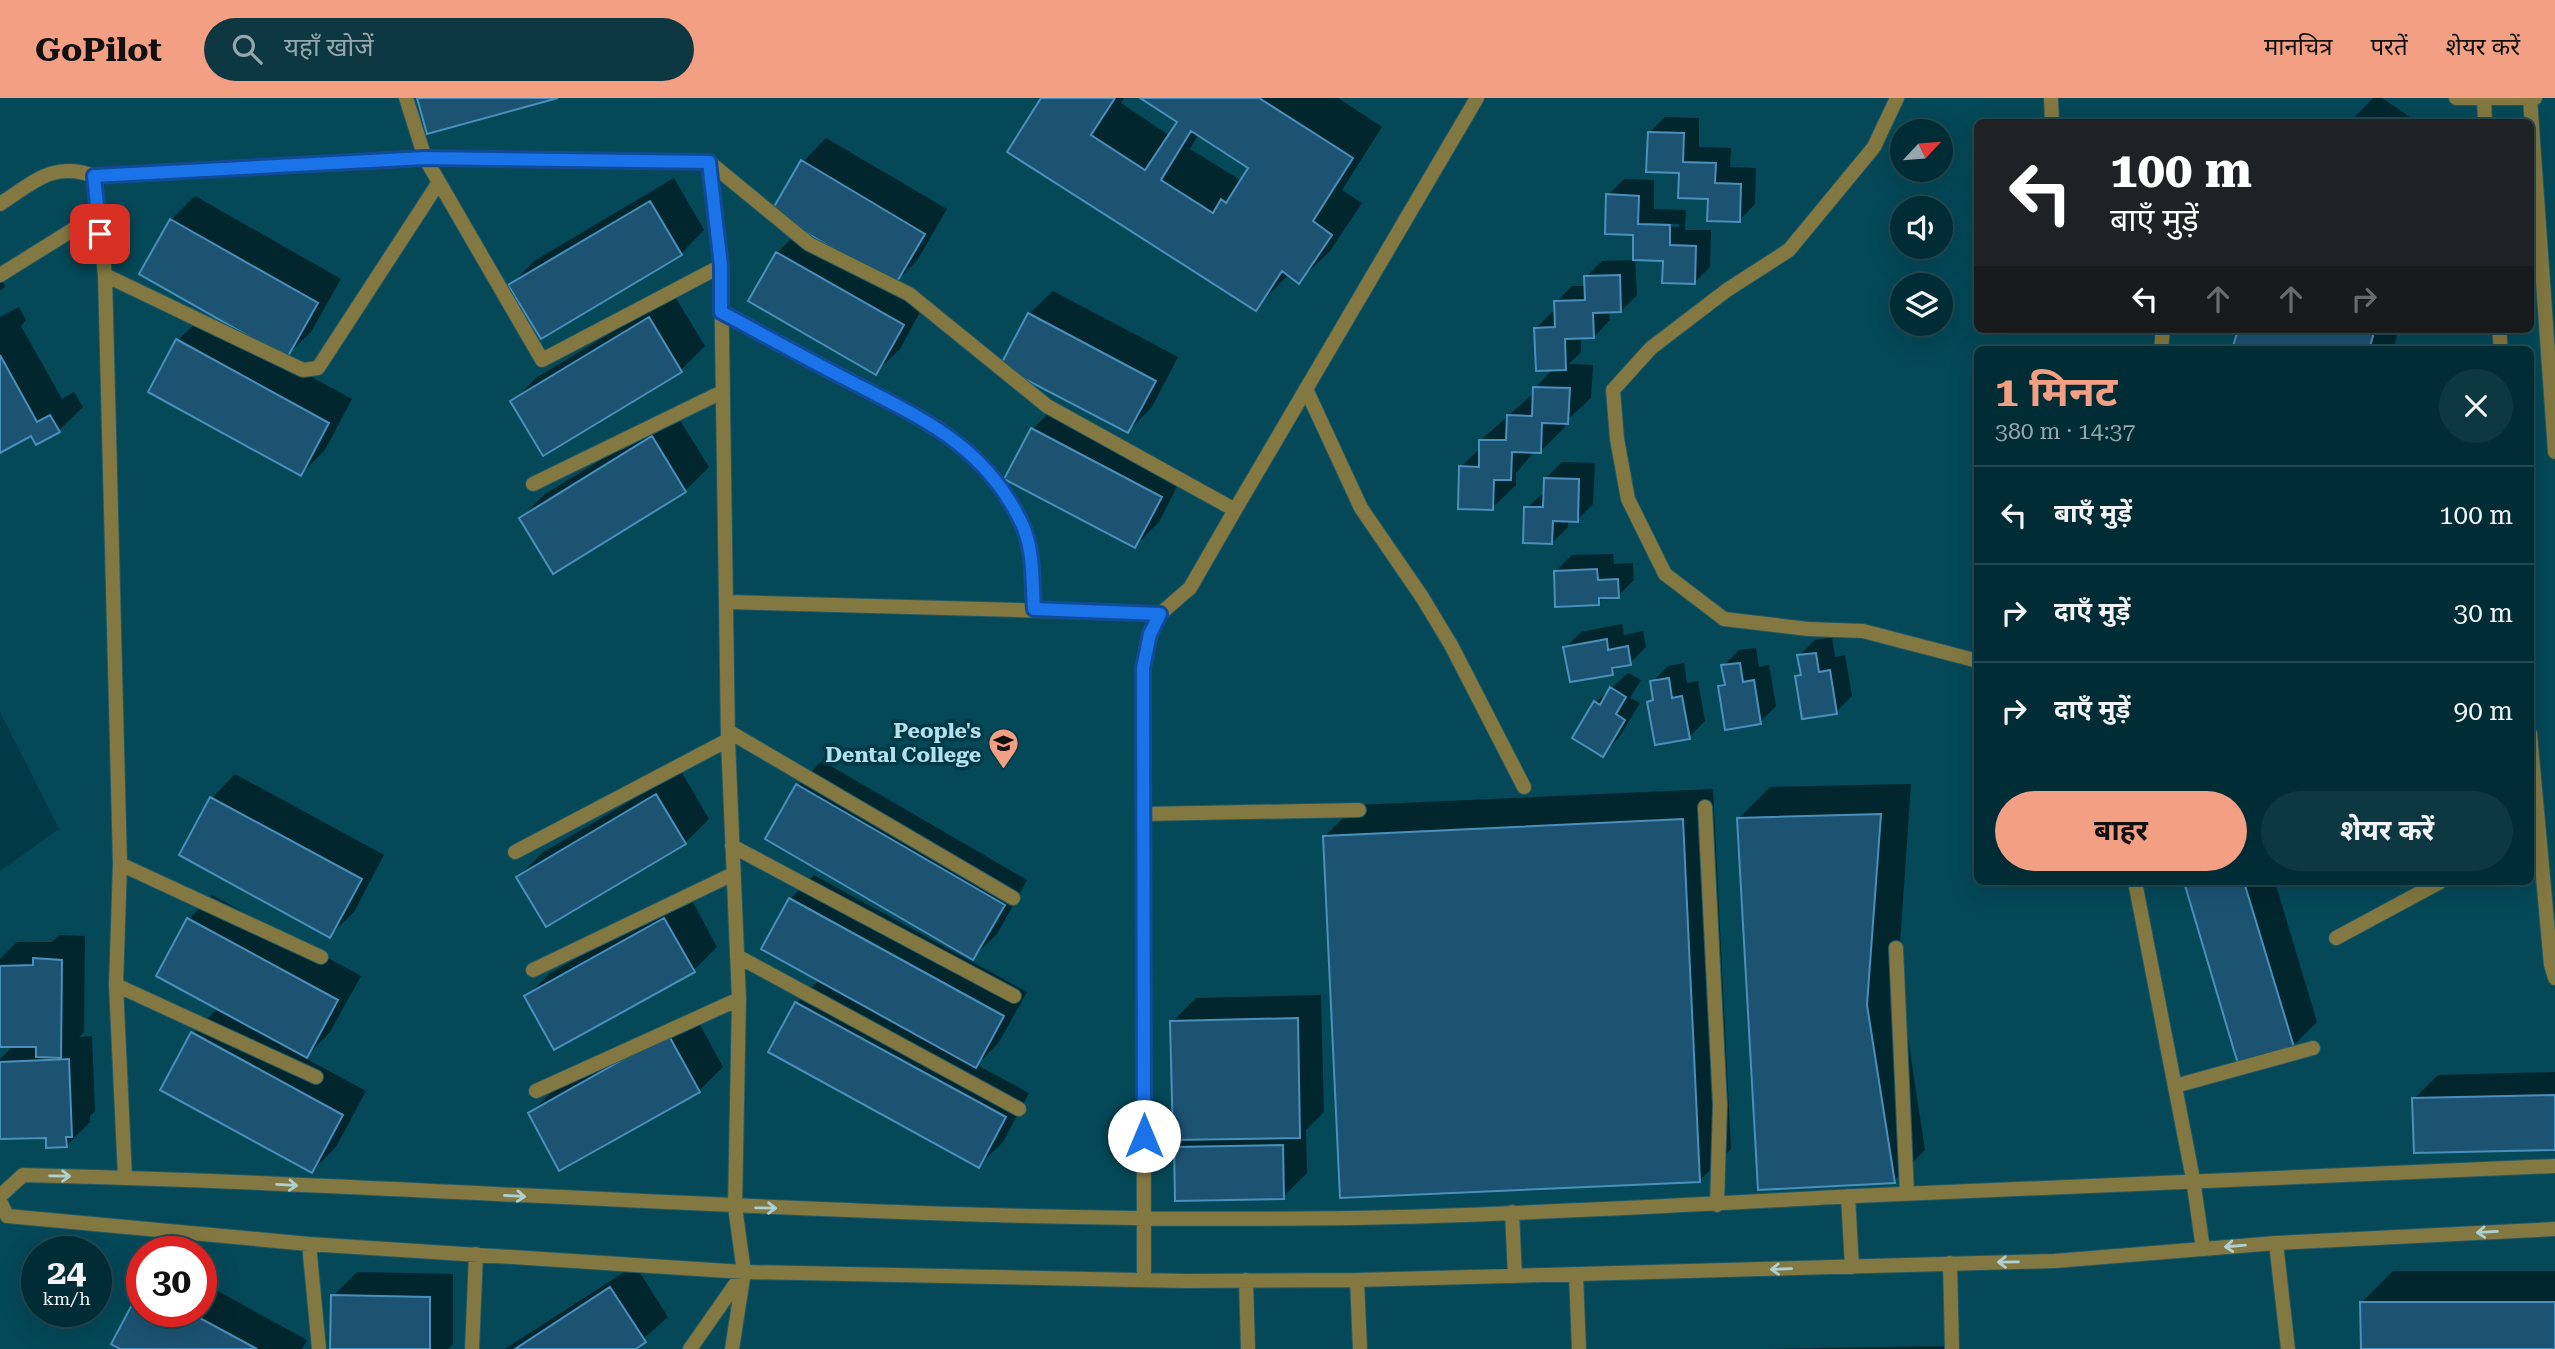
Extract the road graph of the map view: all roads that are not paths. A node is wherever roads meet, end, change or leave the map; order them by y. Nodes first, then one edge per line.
1 (406, 98) edge
2 (1477, 98) edge
3 (1897, 98) edge
4 (2050, 98) edge
5 (2456, 98) edge
6 (2532, 98) edge
7 (2484, 100) junction
8 (2052, 119) edge
9 (2485, 119) edge
10 (2533, 119) edge
11 (2534, 129) edge
12 (425, 158) junction
13 (709, 162) junction
14 (94, 176) junction
15 (439, 182) junction
16 (0, 204) edge
17 (98, 214) junction
18 (721, 266) junction
19 (0, 275) edge
20 (105, 275) junction
21 (721, 312) junction
22 (1306, 389) junction
23 (722, 392) junction
24 (2555, 452) edge
25 (533, 484) dead end
26 (1235, 510) junction
27 (727, 602) junction
28 (1034, 609) junction
29 (1160, 614) junction
30 (1974, 661) edge
31 (728, 736) junction
32 (1524, 787) dead end
33 (1705, 807) dead end
34 (1359, 810) dead end
35 (2534, 812) edge
36 (1144, 814) junction
37 (2535, 831) edge
38 (732, 846) junction
39 (515, 852) dead end
40 (120, 864) junction
41 (733, 874) junction
42 (2136, 885) edge
43 (2434, 885) edge
44 (1013, 898) dead end
45 (2336, 938) dead end
46 (1896, 948) dead end
47 (737, 956) junction
48 (321, 957) dead end
49 (533, 970) dead end
50 (2555, 978) edge
51 (116, 985) junction
52 (1014, 996) dead end
53 (739, 999) junction
54 (2313, 1048) dead end
55 (316, 1077) dead end
56 (2175, 1087) junction
57 (536, 1091) dead end
58 (1018, 1109) dead end
59 (2555, 1166) edge
60 (125, 1177) junction
61 (2193, 1179) junction
62 (1907, 1194) junction
63 (1848, 1196) junction
64 (0, 1199) edge
65 (1717, 1205) junction
66 (735, 1207) junction
67 (1513, 1212) junction
68 (1144, 1217) junction
69 (2555, 1229) edge
70 (2276, 1243) junction
71 (309, 1244) junction
72 (2203, 1249) junction
73 (476, 1254) junction
74 (1950, 1264) junction
75 (1852, 1267) junction
76 (744, 1272) junction
77 (1576, 1275) junction
78 (1515, 1276) junction
79 (1144, 1280) junction
80 (1246, 1280) junction
81 (1357, 1280) junction
82 (319, 1349) edge
83 (472, 1349) edge
84 (690, 1349) edge
85 (733, 1349) edge
86 (1248, 1349) edge
87 (1360, 1349) edge
88 (1579, 1349) edge
89 (1952, 1349) edge
90 (2288, 1349) edge

1 - 12 street
2 - 22 street
3 - 30 street
4 - 8 street
5 - 7 street
6 - 7 street
6 - 10 street
7 - 9 street
11 - 24 street
12 - 13 street
12 - 14 street
12 - 15 street
13 - 18 street
13 - 26 street
14 - 16 street
14 - 17 street
15 - 18 street
15 - 20 street
17 - 19 street
17 - 20 street
18 - 21 street
20 - 40 street
21 - 23 street
21 - 28 street
22 - 26 street
22 - 32 street
23 - 25 street
23 - 27 street
26 - 29 street
27 - 28 street
27 - 31 street
28 - 29 street
29 - 36 street
31 - 38 street
31 - 39 street
31 - 44 street
33 - 65 street
34 - 36 street
35 - 37 street
36 - 68 street
37 - 50 street
38 - 41 street
38 - 52 street
40 - 48 street
40 - 51 street
41 - 47 street
41 - 49 street
42 - 56 street
43 - 45 street
46 - 62 street
47 - 53 street
47 - 58 street
51 - 55 street
51 - 60 street
53 - 57 street
53 - 66 street
54 - 56 street
56 - 61 street
59 - 61 street
64 -> 60 street
60 -> 66 street
61 - 62 street
61 - 72 street
62 - 63 street
63 - 65 street
63 - 75 street
64 - 71 street
65 - 67 street
66 -> 68 street
66 - 76 street
67 - 68 street
67 - 78 street
68 - 79 street
69 -> 70 street
70 -> 72 street
70 - 90 street
71 - 73 street
71 - 82 street
72 -> 74 street
73 - 76 street
73 - 83 street
74 - 75 street
74 - 89 street
75 -> 77 street
76 - 79 street
76 - 84 street
76 - 85 street
77 - 78 street
77 - 88 street
78 - 81 street
79 - 80 street
80 - 81 street
80 - 86 street
81 - 87 street

